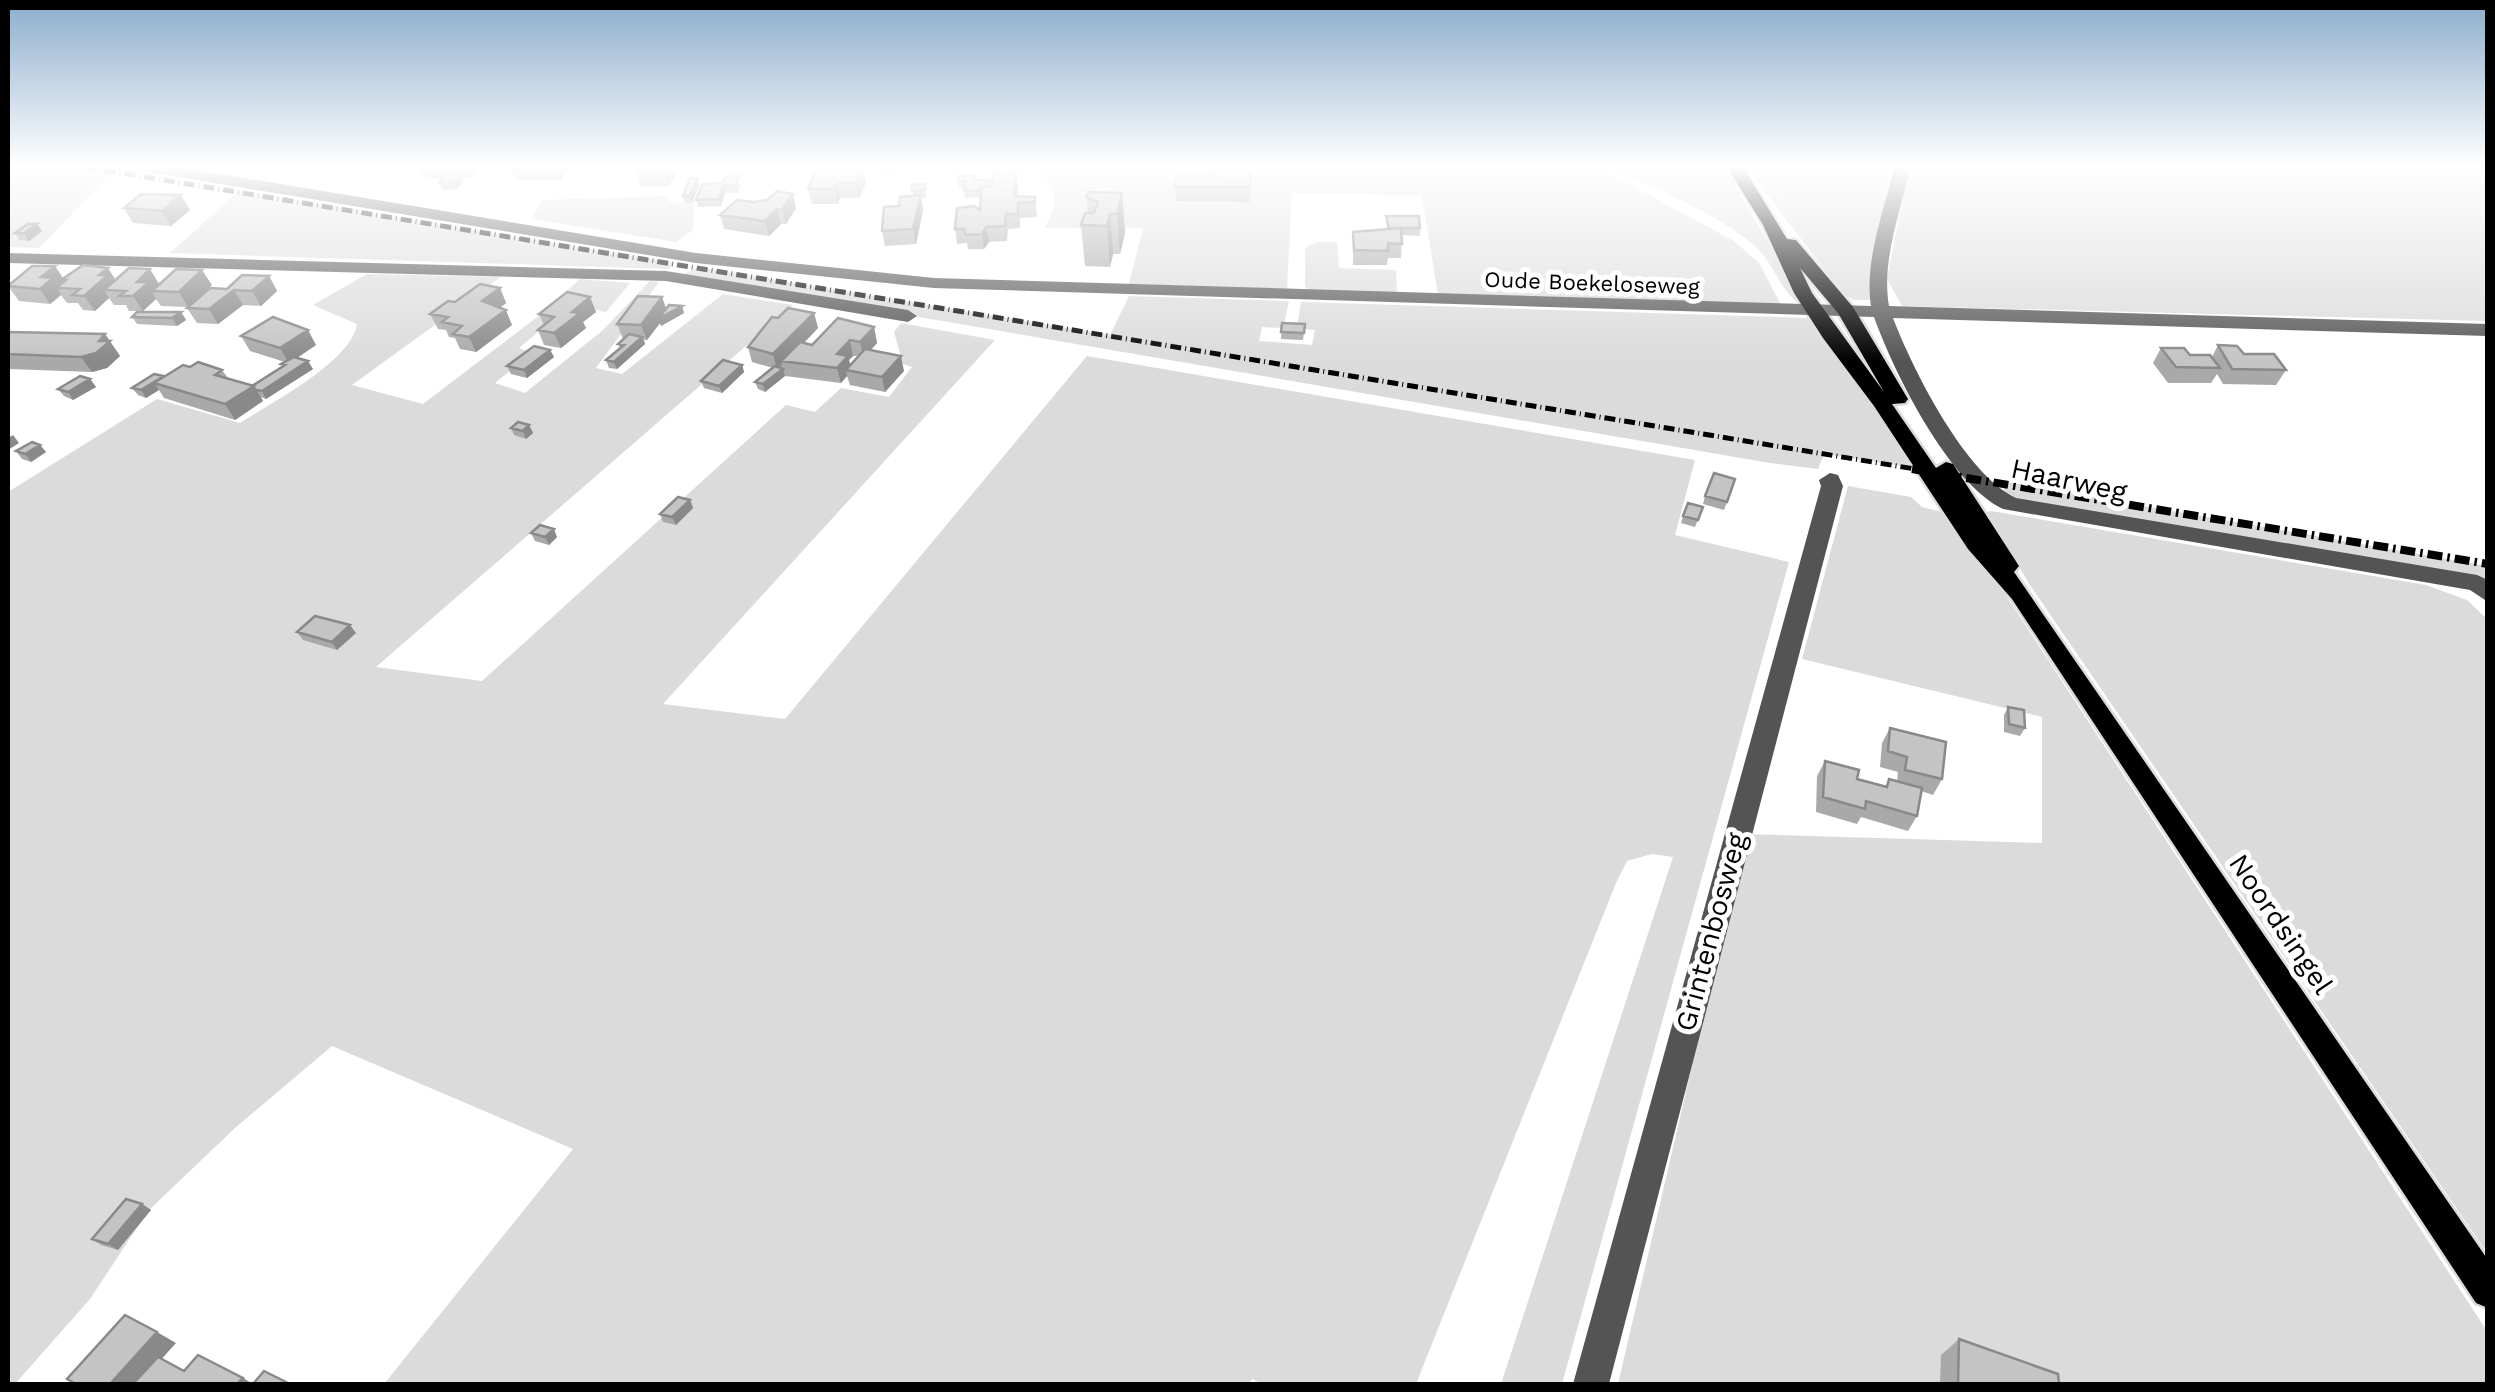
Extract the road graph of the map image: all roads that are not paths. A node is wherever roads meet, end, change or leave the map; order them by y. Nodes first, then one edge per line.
1 (549, 232) edge
2 (1776, 232) edge
3 (1778, 232) edge
4 (1889, 232) edge
5 (8, 258) edge
6 (696, 258) junction
7 (42, 259) junction
8 (666, 276) junction
9 (19, 278) edge
10 (1816, 311) junction
11 (1846, 311) junction
12 (1882, 312) junction
13 (908, 316) dead end
14 (2488, 330) edge
15 (1830, 480) dead end
16 (2020, 593) junction
17 (2488, 594) edge
18 (2488, 1291) edge
19 (1591, 1384) edge

1 - 6 street, Oude Boekeloseweg
2 - 10 main road, Noordsingel
3 - 11 main road, Noordsingel
4 - 12 street, Haarweg
5 - 7 street
6 - 8 street
6 - 10 street, Oude Boekeloseweg
7 - 8 street
7 - 9 street
8 - 13 street
10 - 11 street, Oude Boekeloseweg
10 - 16 main road, Noordsingel
11 - 12 street, Oude Boekeloseweg
11 - 16 main road, Noordsingel
12 - 14 street, Oude Boekeloseweg
12 - 17 street, Haarweg
15 - 19 street, Grintenbosweg
16 - 18 main road, Noordsingel

